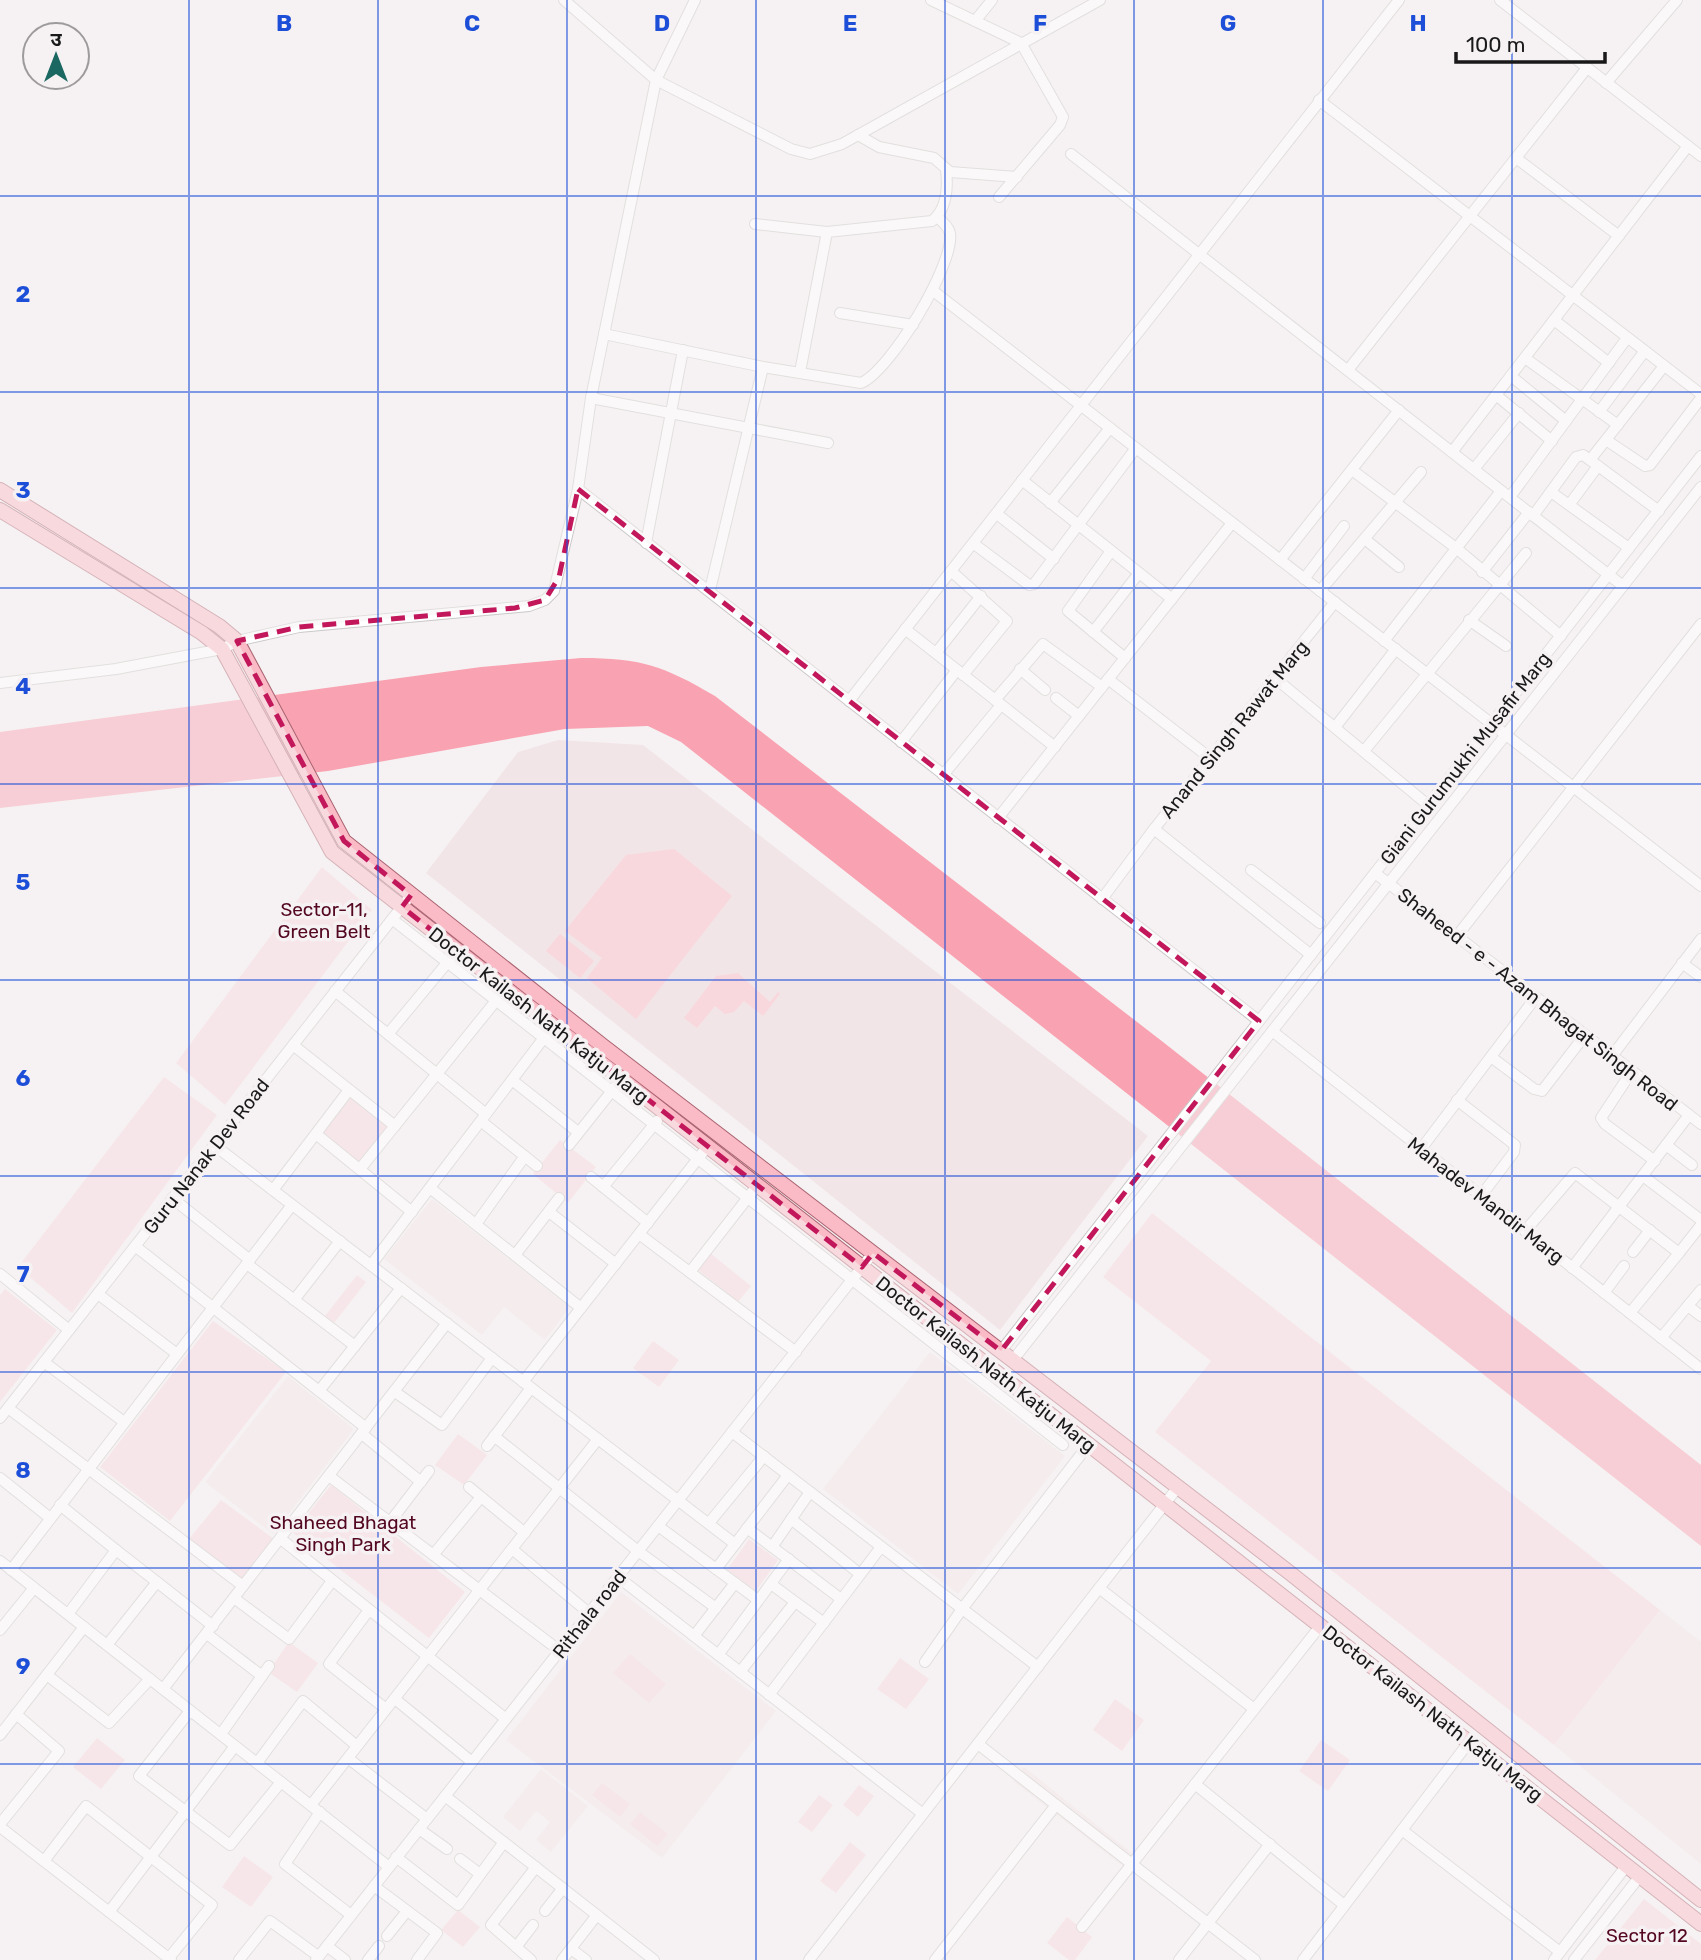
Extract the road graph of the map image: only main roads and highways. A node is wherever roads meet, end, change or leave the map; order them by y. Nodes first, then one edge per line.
1 (0, 490) edge
2 (0, 510) edge
3 (1444, 1696) junction
4 (1432, 1712) junction
5 (1701, 1900) edge
6 (1701, 1924) edge

1 - 3 main road, Doctor Kailash Nath Katju Marg
2 - 4 main road, Doctor Kailash Nath Katju Marg
3 - 4 main road
3 - 5 main road, Doctor Kailash Nath Katju Marg
4 - 6 main road, Doctor Kailash Nath Katju Marg

